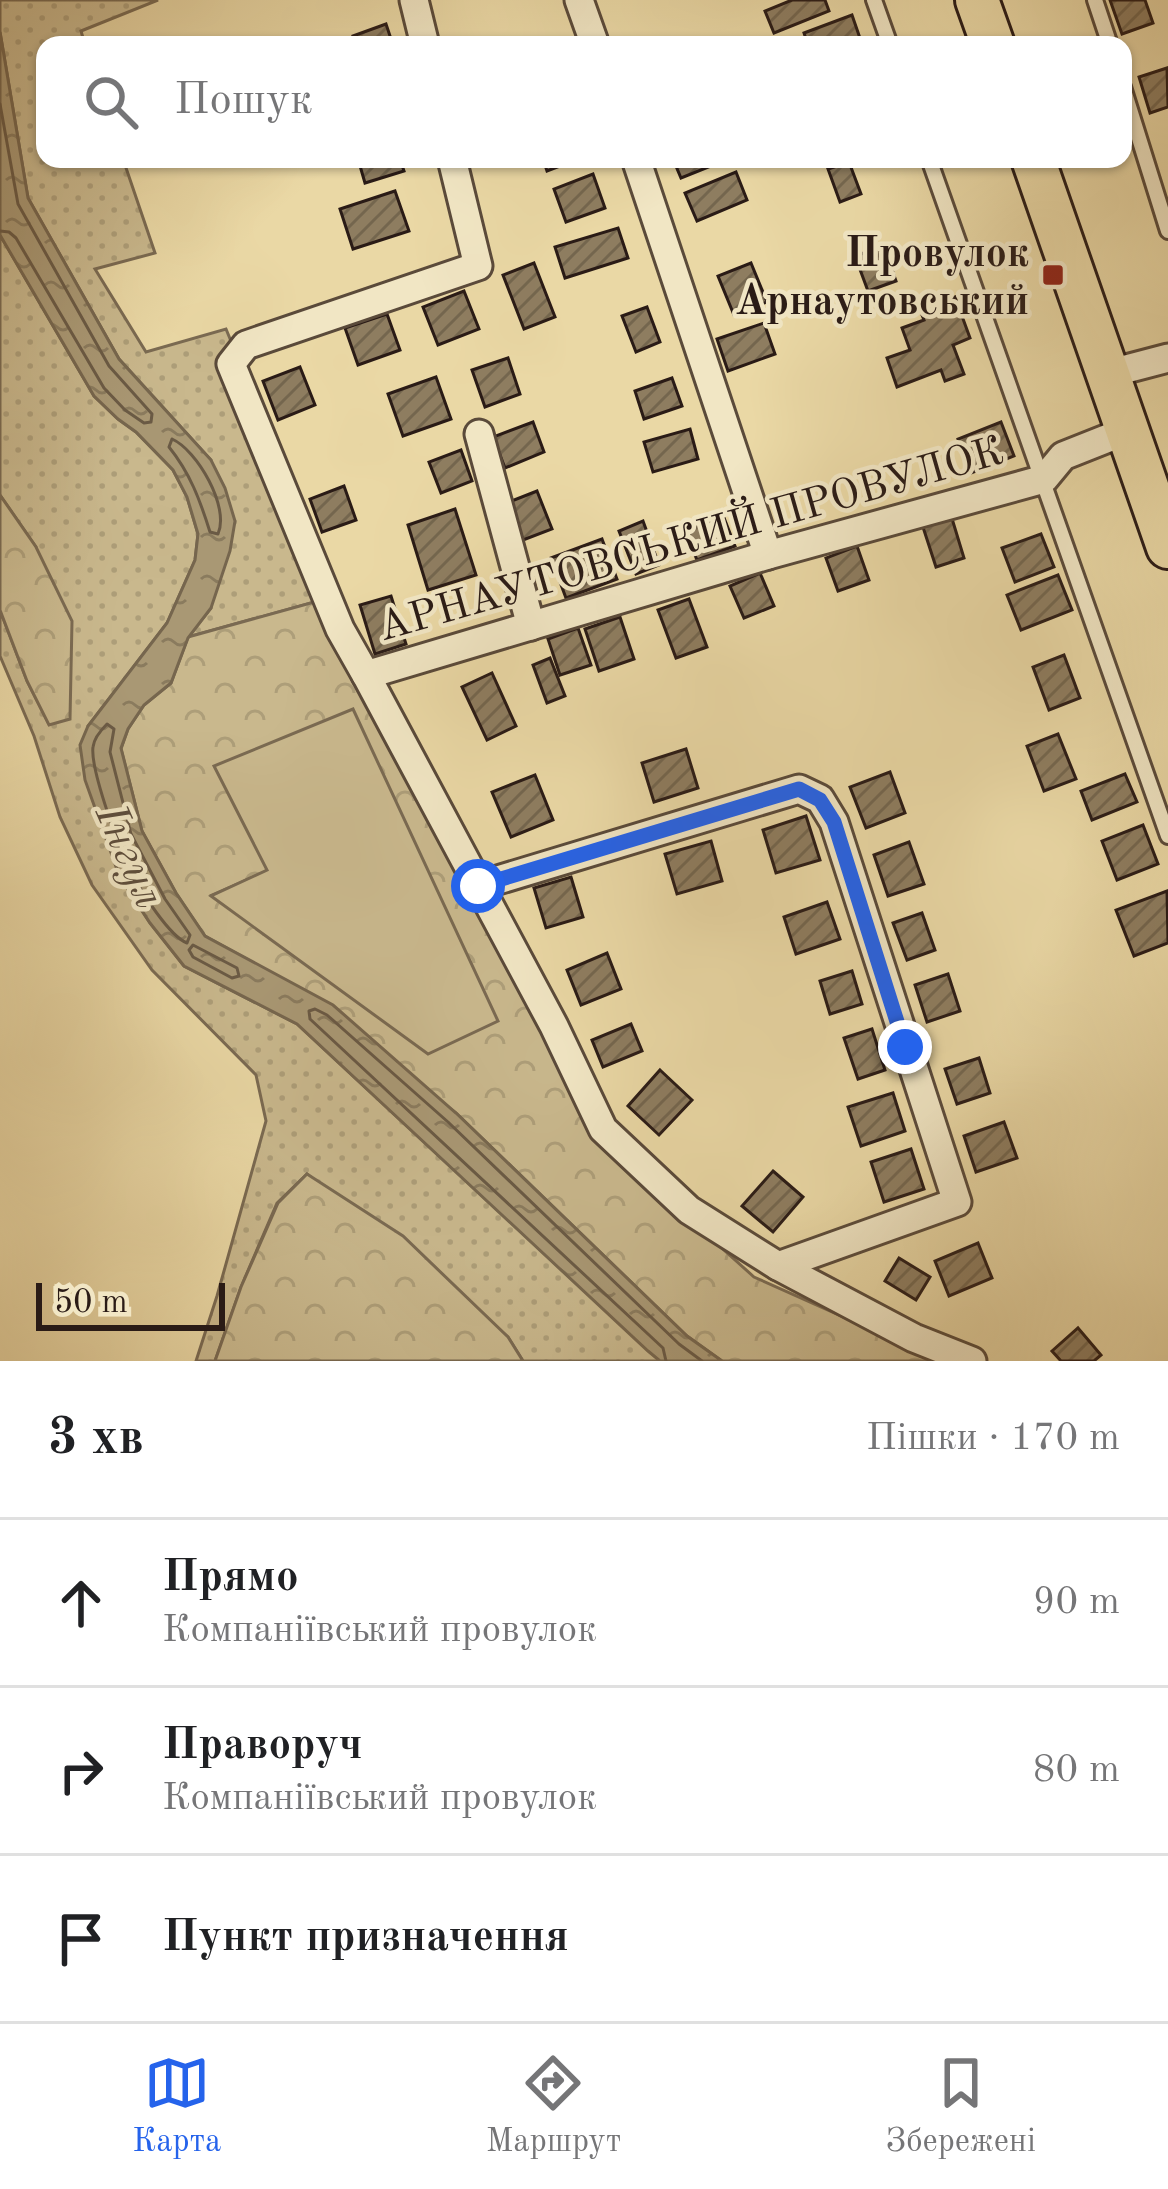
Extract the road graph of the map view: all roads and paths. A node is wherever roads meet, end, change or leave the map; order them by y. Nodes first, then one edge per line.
1 (414, 0) edge
2 (579, 0) edge
3 (874, 0) edge
4 (977, 0) edge
5 (1096, 0) edge
6 (423, 36) edge
7 (592, 36) edge
8 (887, 36) edge
9 (990, 36) edge
10 (1107, 36) edge
11 (1132, 116) edge
12 (454, 168) edge
13 (639, 168) edge
14 (932, 168) edge
15 (1036, 168) edge
16 (1168, 230) edge
17 (1168, 358) edge
18 (1107, 374) junction
19 (1126, 431) junction
20 (479, 434) dead end
21 (1044, 479) junction
22 (1168, 547) edge
23 (768, 555) junction
24 (531, 626) junction
25 (366, 675) junction
26 (1168, 836) edge
27 (478, 886) junction
28 (778, 1266) junction
29 (972, 1361) edge

1 - 6 street
2 - 7 street
3 - 8 lane
4 - 9 main road
5 - 10 lane
11 - 16 lane
12 - 25 street, АРНАУТОВСЬКИЙ ПРОВУЛОК
13 - 23 street
14 - 21 lane
15 - 18 main road
17 - 18 street
18 - 19 main road
19 - 21 street, АРНАУТОВСЬКИЙ ПРОВУЛОК
19 - 22 main road
20 - 24 street
21 - 23 street, АРНАУТОВСЬКИЙ ПРОВУЛОК
21 - 26 lane
23 - 24 street, АРНАУТОВСЬКИЙ ПРОВУЛОК
24 - 25 street, АРНАУТОВСЬКИЙ ПРОВУЛОК
25 - 27 street
27 - 28 street
27 - 28 street
28 - 29 street

